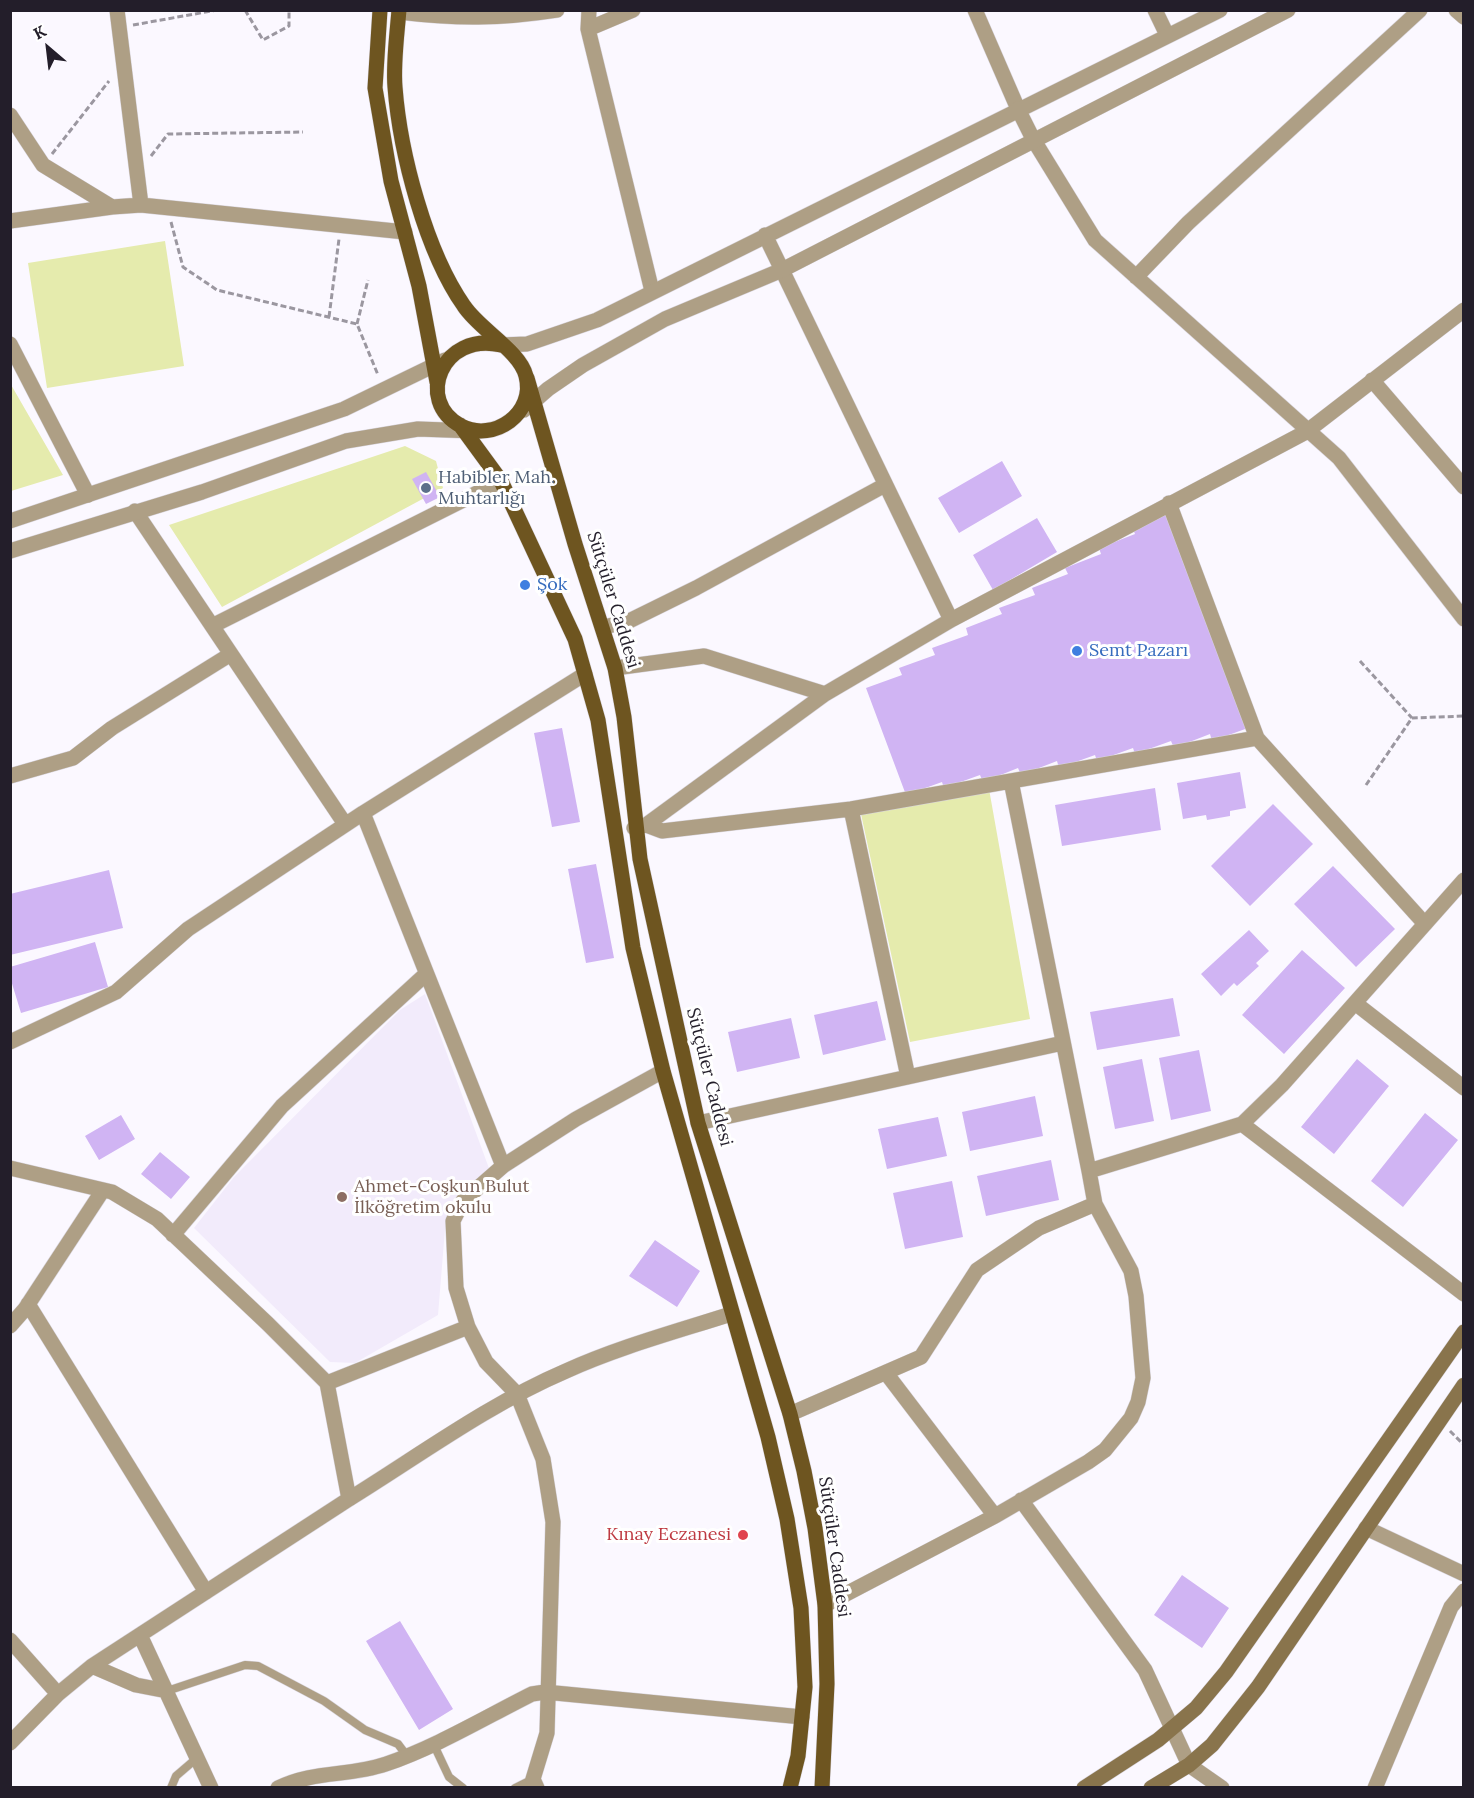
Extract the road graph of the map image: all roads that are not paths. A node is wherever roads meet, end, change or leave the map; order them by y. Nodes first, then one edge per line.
1 (117, 10) edge
2 (380, 10) edge
3 (557, 10) edge
4 (589, 10) edge
5 (633, 10) edge
6 (975, 10) edge
7 (1155, 10) edge
8 (1220, 10) edge
9 (1288, 10) edge
10 (1420, 10) edge
11 (1456, 10) edge
12 (399, 11) edge
13 (1464, 17) edge
14 (588, 28) junction
15 (1167, 35) junction
16 (1018, 109) junction
17 (10, 116) edge
18 (1033, 139) junction
19 (141, 206) junction
20 (112, 207) junction
21 (10, 221) edge
22 (405, 232) junction
23 (765, 235) junction
24 (782, 270) junction
25 (1136, 277) junction
26 (652, 291) junction
27 (1464, 310) edge
28 (10, 344) edge
29 (501, 345) junction
30 (441, 362) junction
31 (527, 378) junction
32 (1372, 380) junction
33 (534, 401) junction
34 (515, 418) junction
35 (466, 429) junction
36 (1306, 432) junction
37 (501, 481) junction
38 (885, 485) junction
39 (1464, 487) edge
40 (88, 495) junction
41 (1169, 503) junction
42 (135, 511) junction
43 (10, 521) edge
44 (10, 551) edge
45 (1464, 619) edge
46 (951, 620) junction
47 (212, 626) junction
48 (603, 627) junction
49 (231, 654) junction
50 (615, 668) junction
51 (585, 674) junction
52 (825, 694) junction
53 (1257, 738) junction
54 (11, 774) edge
55 (1011, 781) junction
56 (851, 810) junction
57 (363, 813) junction
58 (345, 825) junction
59 (640, 827) junction
60 (1464, 880) edge
61 (1425, 924) junction
62 (426, 974) junction
63 (1355, 1002) junction
64 (10, 1042) edge
65 (1063, 1043) junction
66 (663, 1071) junction
67 (908, 1077) junction
68 (1464, 1088) edge
69 (698, 1123) junction
70 (1242, 1124) junction
71 (503, 1167) junction
72 (10, 1168) edge
73 (1089, 1171) junction
74 (103, 1190) junction
75 (1095, 1204) junction
76 (174, 1235) junction
77 (1464, 1294) edge
78 (28, 1304) junction
79 (731, 1314) junction
80 (10, 1326) edge
81 (468, 1327) junction
82 (1464, 1332) edge
83 (886, 1373) junction
84 (327, 1383) junction
85 (1464, 1385) edge
86 (517, 1394) junction
87 (790, 1414) junction
88 (349, 1499) junction
89 (1022, 1500) junction
90 (995, 1516) junction
91 (1366, 1528) junction
92 (1464, 1574) edge
93 (1464, 1591) edge
94 (206, 1592) junction
95 (825, 1605) junction
96 (140, 1635) junction
97 (10, 1640) edge
98 (92, 1666) junction
99 (167, 1690) junction
100 (548, 1692) junction
101 (58, 1694) junction
102 (802, 1717) junction
103 (1171, 1728) junction
104 (10, 1743) edge
105 (433, 1743) junction
106 (407, 1756) junction
107 (197, 1758) junction
108 (1189, 1765) junction
109 (328, 1781) edge
110 (535, 1783) edge
111 (171, 1788) edge
112 (211, 1788) edge
113 (278, 1788) edge
114 (463, 1788) edge
115 (515, 1788) edge
116 (790, 1788) edge
117 (822, 1788) edge
118 (1084, 1788) edge
119 (1151, 1788) edge
120 (1222, 1788) edge
121 (1375, 1788) edge

1 - 19 street
2 - 22 main road
3 - 12 street
4 - 14 street
5 - 14 street
6 - 16 street
7 - 15 street
8 - 15 street
9 - 18 street
10 - 25 street
11 - 13 street
12 - 29 main road
14 - 26 street
15 - 16 street
16 - 18 street
16 - 23 street
17 - 20 street
18 - 24 street
18 - 25 street
19 - 20 street
19 - 22 street
20 - 21 street
22 - 30 main road
23 - 24 street
23 - 26 street
24 - 33 street
24 - 38 street
25 - 36 street
26 - 29 street
27 - 32 street
28 - 40 street
29 - 30 main road
29 - 31 main road
30 - 35 main road
30 - 40 street
31 - 33 main road, Sütçüler Caddesi
31 - 34 main road
32 - 36 street
32 - 39 street
33 - 34 street
33 - 48 main road, Sütçüler Caddesi
34 - 35 main road
35 - 37 main road
35 - 42 street
36 - 41 street
36 - 45 street
37 - 47 street
37 - 51 main road
38 - 46 street
38 - 48 street
40 - 43 street
41 - 46 street
41 - 53 street
42 - 44 street
42 - 47 street
46 - 52 street
47 - 49 street
48 - 50 main road, Sütçüler Caddesi
49 - 54 street
49 - 58 street
50 - 52 street
50 - 59 main road, Sütçüler Caddesi
51 - 57 street
51 - 66 main road
52 - 59 street
53 - 55 street
53 - 61 street
55 - 56 street
55 - 65 street
56 - 59 street
56 - 67 street
57 - 58 street
57 - 62 street
58 - 64 street
59 - 69 main road, Sütçüler Caddesi
60 - 61 street
61 - 63 street
62 - 71 street
62 - 76 street
63 - 68 street
63 - 70 street
65 - 67 street
65 - 73 street
66 - 71 street
66 - 79 main road
67 - 69 street
69 - 87 main road, Sütçüler Caddesi
70 - 73 street
70 - 77 street
71 - 81 street
72 - 74 street
73 - 75 street
74 - 76 street
74 - 78 street
75 - 83 street
75 - 89 street
76 - 84 street
78 - 80 street
78 - 94 street
79 - 86 street
79 - 102 main road
81 - 84 street
81 - 86 street
82 - 103 main road
83 - 87 street
83 - 90 street
84 - 88 street
85 - 91 main road
86 - 88 street
86 - 100 street
87 - 95 main road, Sütçüler Caddesi
88 - 94 street
89 - 90 street
89 - 103 street
90 - 95 street
91 - 92 street
91 - 108 main road
93 - 121 street
94 - 96 street
95 - 117 main road, Sütçüler Caddesi
96 - 98 street
96 - 99 street
97 - 101 street
98 - 99 street
98 - 101 street
99 - 106 lane
99 - 107 street
100 - 102 street
100 - 105 street
100 - 110 street
101 - 104 street
102 - 116 main road
103 - 108 street
103 - 118 main road
105 - 106 street
105 - 114 lane
106 - 109 street
107 - 111 lane
107 - 112 street
108 - 119 main road
108 - 120 street
109 - 113 street
110 - 115 lane

